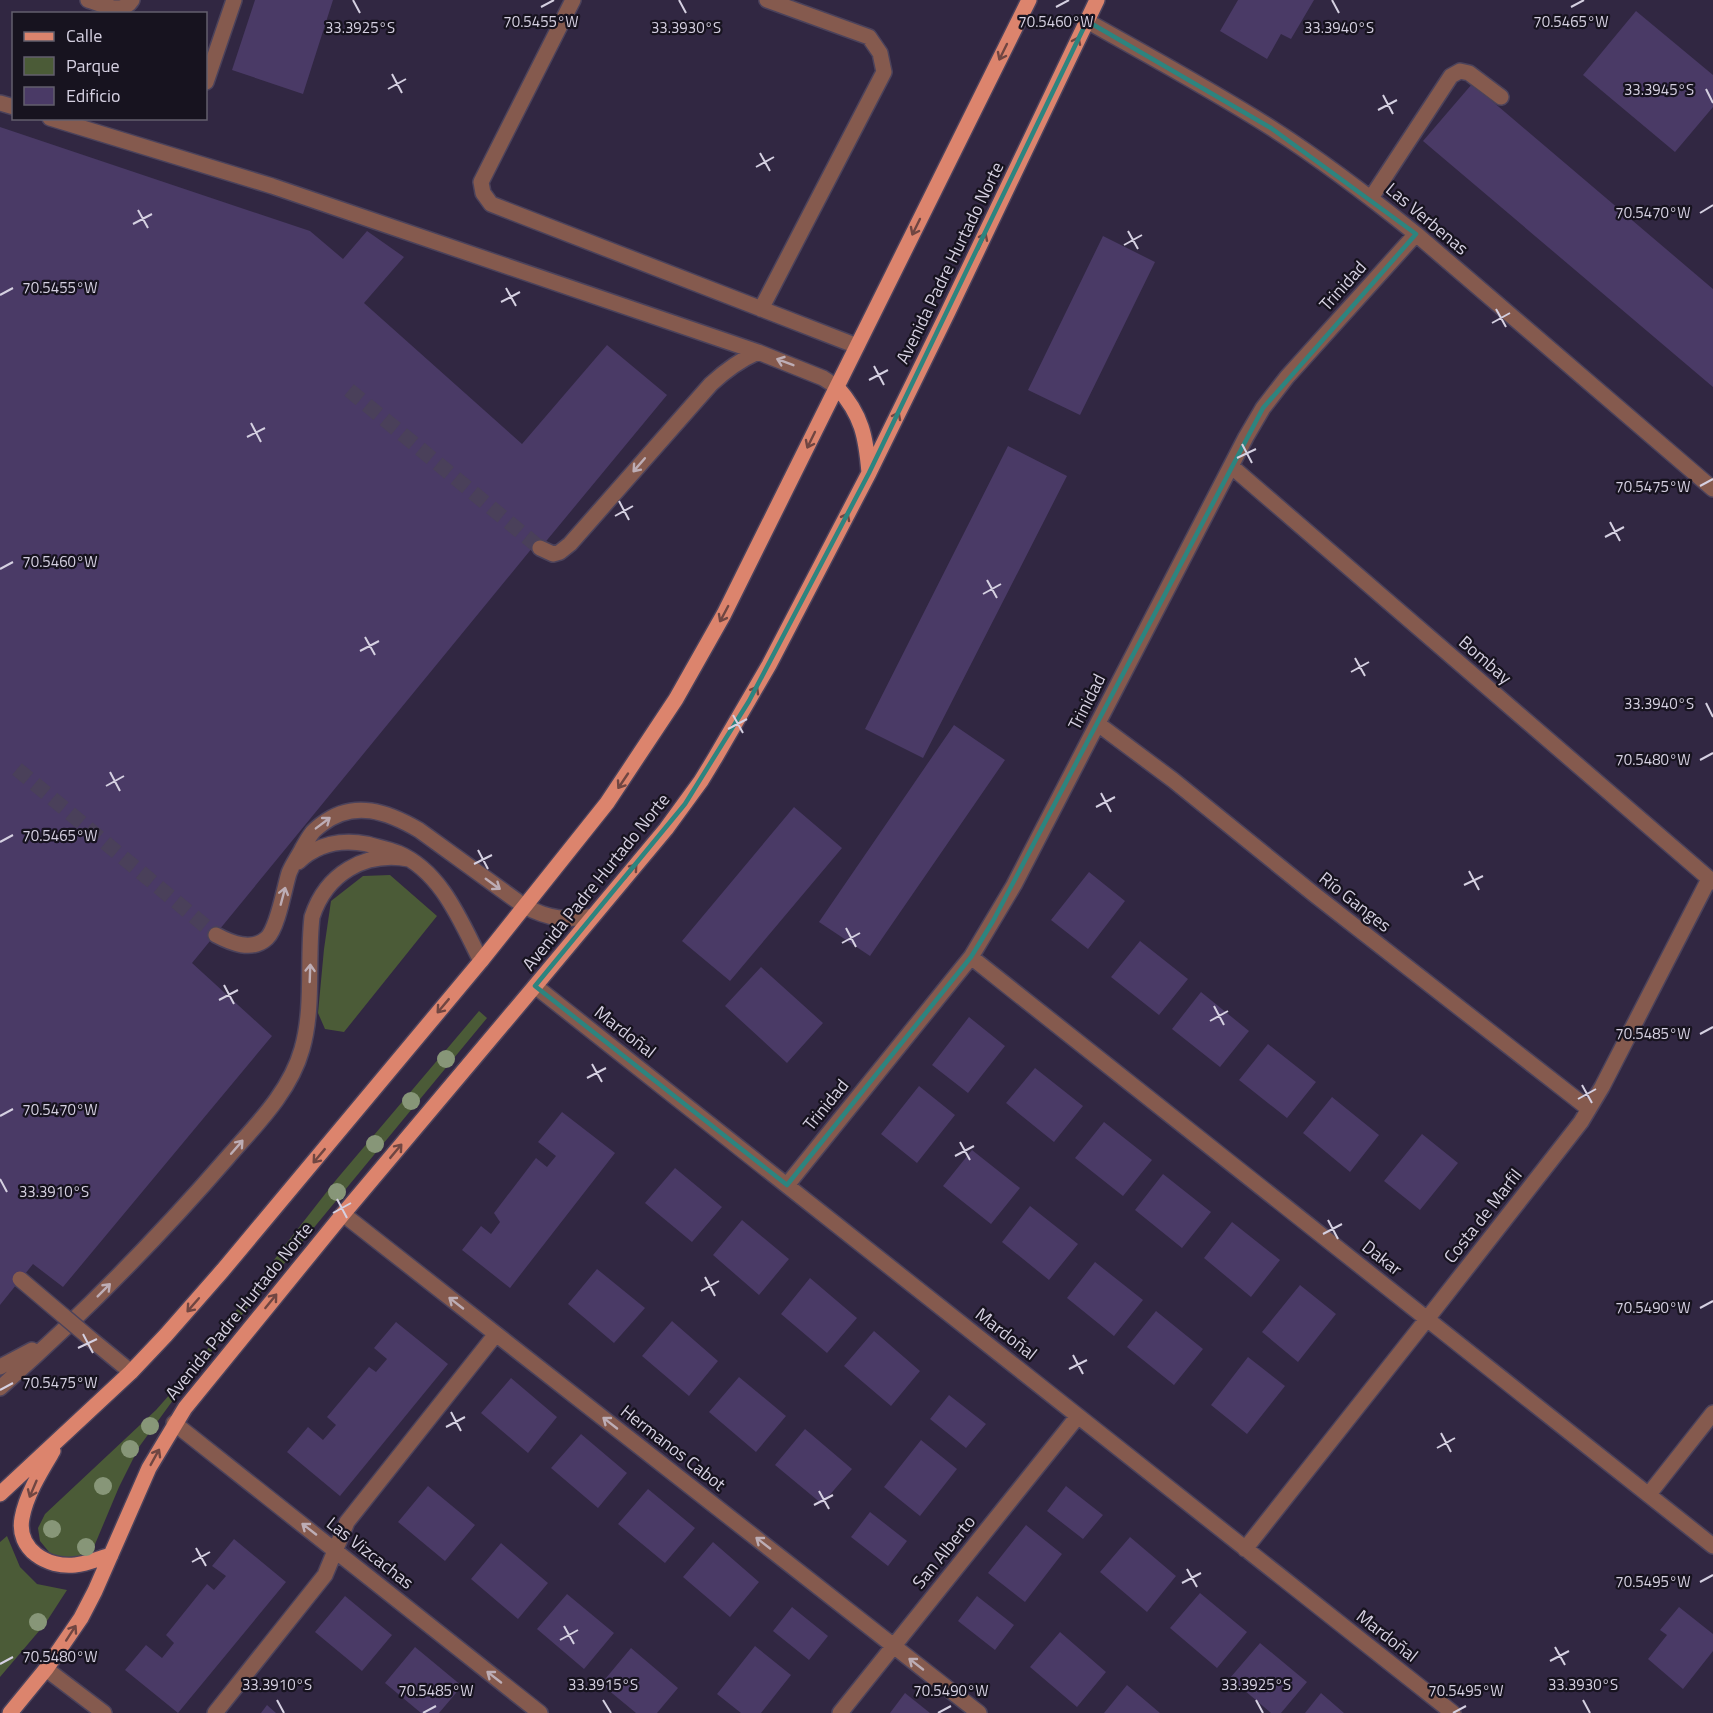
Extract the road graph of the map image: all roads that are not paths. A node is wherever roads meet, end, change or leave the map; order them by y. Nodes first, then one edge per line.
1 (88, 0) edge
2 (132, 0) edge
3 (234, 0) edge
4 (573, 0) edge
5 (767, 0) edge
6 (1029, 0) edge
7 (1097, 0) edge
8 (1087, 21) junction
9 (207, 79) edge
10 (1501, 97) dead end
11 (57, 120) edge
12 (1371, 198) junction
13 (1416, 234) junction
14 (761, 309) junction
15 (857, 346) junction
16 (758, 352) junction
17 (837, 387) junction
18 (1231, 466) junction
19 (869, 473) junction
20 (1713, 489) edge
21 (540, 548) tunnel mouth
22 (1098, 724) junction
23 (409, 859) junction
24 (290, 870) junction
25 (1711, 881) edge
26 (524, 906) junction
27 (593, 916) junction
28 (216, 935) tunnel mouth
29 (971, 957) junction
30 (481, 961) junction
31 (536, 986) junction
32 (1589, 1109) junction
33 (787, 1185) junction
34 (343, 1214) junction
35 (20, 1279) dead end
36 (1427, 1319) junction
37 (63, 1331) junction
38 (496, 1334) junction
39 (0, 1367) edge
40 (131, 1372) junction
41 (0, 1388) edge
42 (1713, 1413) edge
43 (1078, 1416) junction
44 (174, 1423) junction
45 (60, 1438) junction
46 (0, 1494) edge
47 (1649, 1494) junction
48 (1713, 1546) edge
49 (1245, 1548) junction
50 (335, 1550) junction
51 (111, 1555) junction
52 (893, 1646) junction
53 (46, 1669) junction
54 (10, 1713) edge
55 (104, 1713) edge
56 (215, 1713) edge
57 (540, 1713) edge
58 (840, 1713) edge
59 (979, 1713) edge
60 (1452, 1713) edge

1 - 2 street
3 - 9 street
4 - 14 street
5 - 14 street
6 -> 15 main road, Avenida Padre Hurtado Norte
7 - 8 main road, Avenida Padre Hurtado Norte
8 - 12 street, Las Verbenas
19 -> 8 main road, Avenida Padre Hurtado Norte
10 - 12 street
11 - 16 street
12 - 13 street, Las Verbenas
13 - 18 street, Trinidad
13 - 20 street, Las Verbenas
14 - 15 street
15 - 17 main road, Avenida Padre Hurtado Norte
17 -> 16 street
16 -> 21 street
17 - 19 main road
17 -> 26 main road, Avenida Padre Hurtado Norte
18 - 22 street, Trinidad
18 - 25 street, Bombay
27 -> 19 main road, Avenida Padre Hurtado Norte
22 - 29 street, Trinidad
22 - 32 street, Río Ganges
23 - 24 street
23 - 30 street
37 -> 23 street
24 -> 26 street
28 -> 24 street
25 - 32 street, Costa de Marfil
26 - 27 street
26 - 30 main road, Avenida Padre Hurtado Norte
27 - 31 main road, Avenida Padre Hurtado Norte
29 - 33 street, Trinidad
29 - 36 street, Dakar
30 -> 40 main road, Avenida Padre Hurtado Norte
31 - 33 street, Mardoñal
34 -> 31 main road, Avenida Padre Hurtado Norte
32 - 36 street, Costa de Marfil
33 - 43 street, Mardoñal
38 -> 34 street, Hermanos Cabot
44 -> 34 main road, Avenida Padre Hurtado Norte
35 - 40 street, bridge
36 - 47 street, Dakar
36 - 49 street, Costa de Marfil
37 - 39 street
37 - 41 street
38 - 50 street
52 -> 38 street, Hermanos Cabot
40 - 45 main road, Avenida Padre Hurtado Norte
42 - 47 street
43 - 49 street, Mardoñal
43 - 52 street, San Alberto
50 -> 44 street, Las Vizcachas
51 -> 44 main road, Avenida Padre Hurtado Norte
45 - 46 main road, Avenida Padre Hurtado Norte
45 -> 51 main road
47 - 48 street, Dakar
49 - 60 street, Mardoñal
50 - 56 street
57 -> 50 street, Las Vizcachas
53 -> 51 main road, Avenida Padre Hurtado Norte
52 - 58 street, San Alberto
59 -> 52 street, Hermanos Cabot
53 - 54 main road, Avenida Padre Hurtado Norte
53 - 55 street

